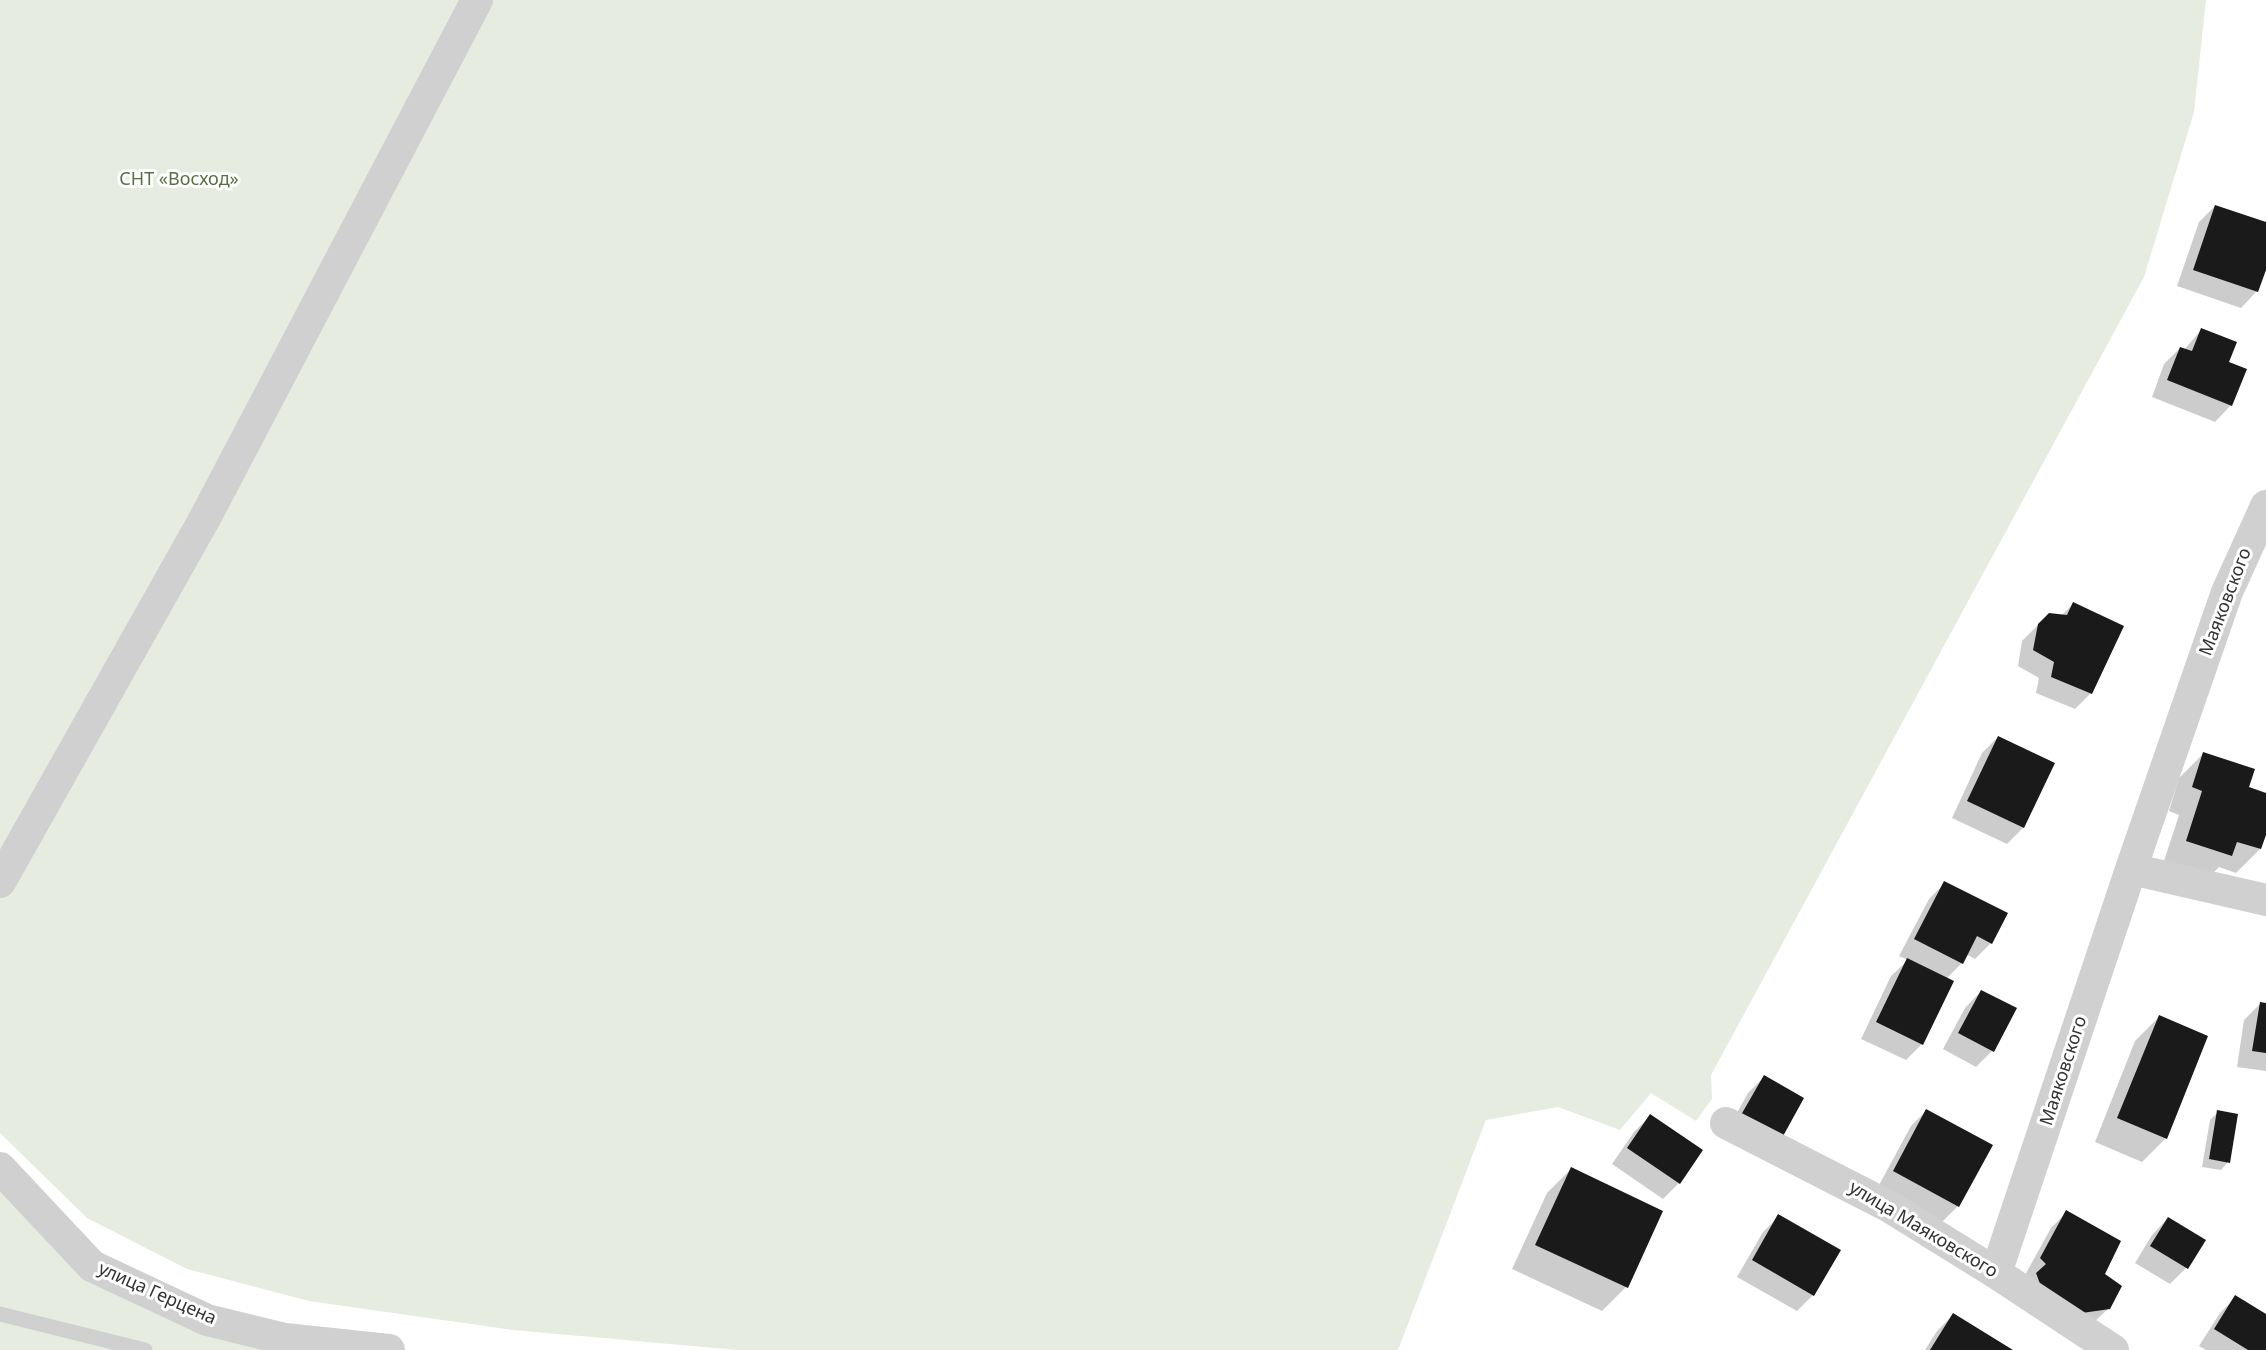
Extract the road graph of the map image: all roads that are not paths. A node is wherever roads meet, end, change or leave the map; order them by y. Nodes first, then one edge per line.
1 (477, 0) edge
2 (2266, 506) edge
3 (2131, 869) junction
4 (0, 882) edge
5 (2266, 900) edge
6 (1726, 1123) dead end
7 (0, 1168) edge
8 (1996, 1273) junction
9 (0, 1314) edge
10 (92, 1343) edge
11 (145, 1350) edge
12 (389, 1350) edge
13 (2113, 1350) edge

1 - 4 street
2 - 3 street, Маяковского
3 - 5 street
3 - 8 street, Маяковского
6 - 8 street, улица Маяковского
7 - 12 street, улица Герцена
8 - 13 street, улица Маяковского
9 - 10 lane
10 - 11 lane

